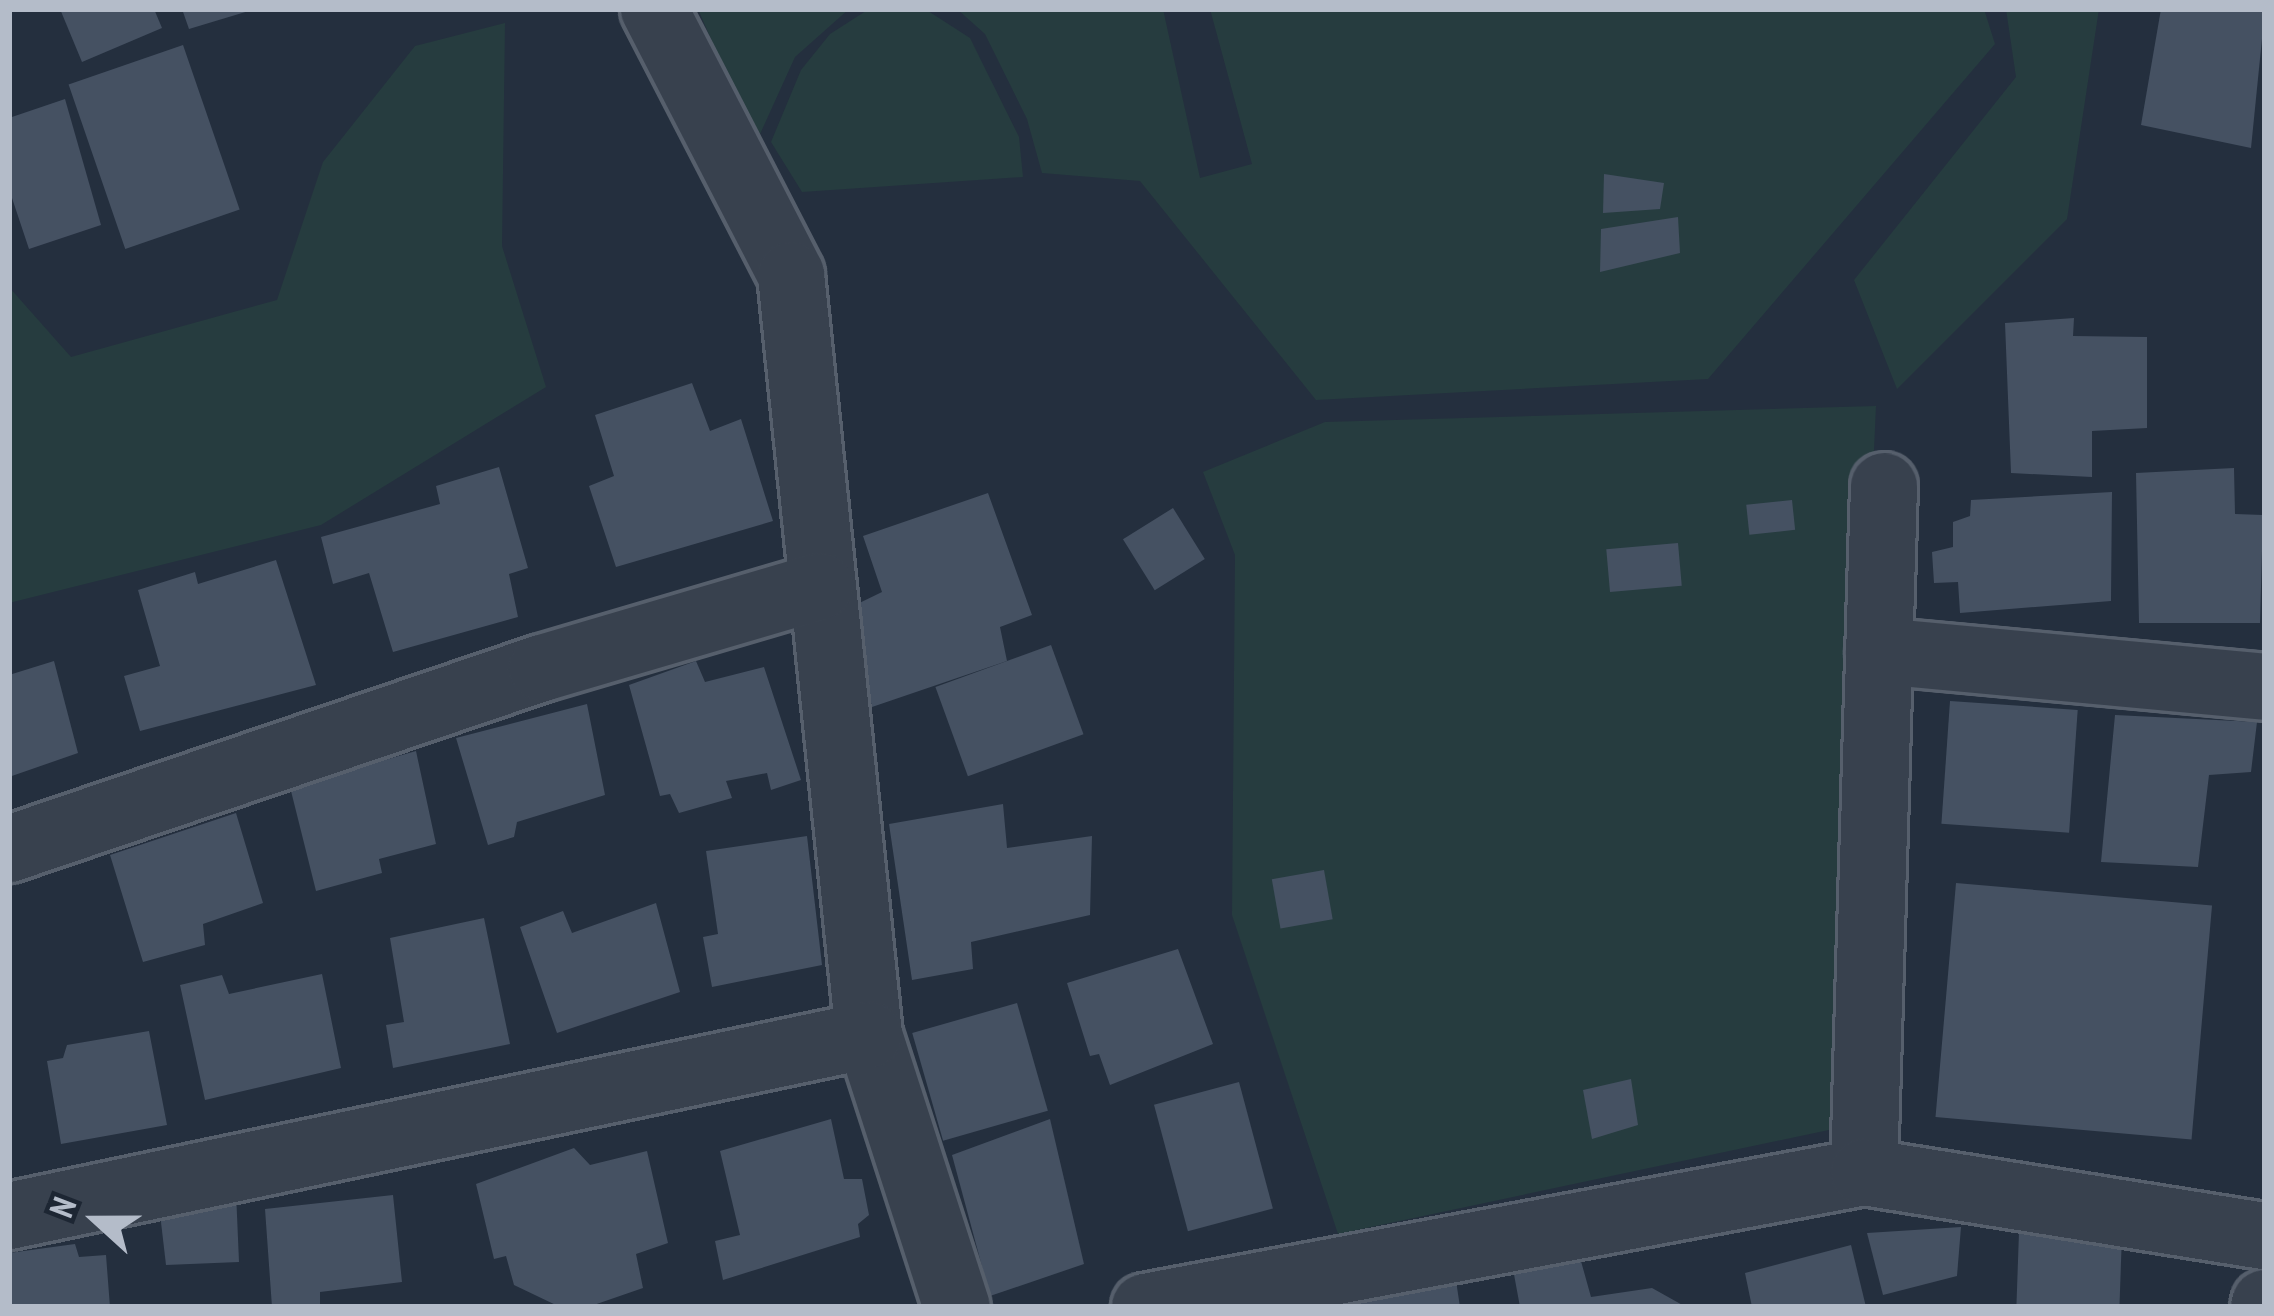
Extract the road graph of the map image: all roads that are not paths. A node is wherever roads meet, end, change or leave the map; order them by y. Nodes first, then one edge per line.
1 (655, 9) edge
2 (1884, 486) dead end
3 (820, 586) junction
4 (1879, 651) junction
5 (2265, 687) edge
6 (9, 849) edge
7 (869, 1035) junction
8 (1864, 1172) junction
9 (9, 1216) edge
10 (2265, 1236) edge
11 (957, 1307) edge
12 (1144, 1307) edge

1 - 3 street
2 - 4 street
3 - 6 street
3 - 7 street
4 - 5 street
4 - 8 street
7 - 9 street
7 - 11 street
8 - 10 street
8 - 12 street

